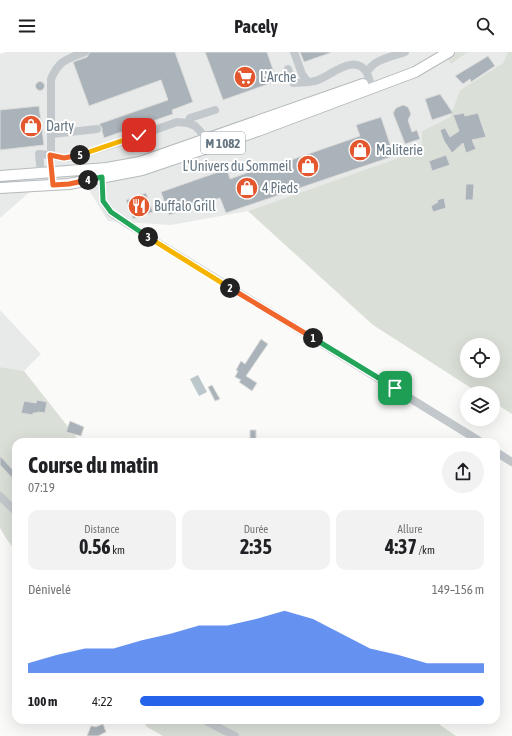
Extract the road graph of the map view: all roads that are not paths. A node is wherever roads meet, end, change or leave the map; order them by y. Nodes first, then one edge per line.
1 (85, 52) edge
2 (294, 52) edge
3 (405, 52) edge
4 (449, 52) edge
5 (288, 69) dead end
6 (307, 81) junction
7 (370, 81) junction
8 (215, 110) dead end
9 (188, 123) junction
10 (97, 129) dead end
11 (52, 134) junction
12 (205, 139) junction
13 (50, 155) junction
14 (46, 173) junction
15 (104, 173) junction
16 (0, 176) edge
17 (48, 185) junction
18 (0, 188) edge
19 (475, 438) edge
20 (500, 454) edge
21 (512, 462) edge
22 (0, 496) edge
23 (12, 508) edge
24 (212, 724) edge
25 (235, 736) edge

1 - 11 street
2 - 6 street
3 - 7 street
4 - 7 main road, M 1082
5 - 6 street
6 - 7 street
7 - 12 main road, M 1082
7 - 15 main road, M 1082
8 - 9 street
9 - 12 street
9 - 13 street
10 - 11 street
11 - 13 street
12 - 15 main road, M 1082
13 - 14 street
13 - 14 street
14 - 15 main road, M 1082
14 - 16 main road, M 1082
14 - 17 main road
15 - 17 main road, M 1082
15 - 19 street
17 - 18 main road, M 1082
20 - 21 street
22 - 23 street
24 - 25 street

